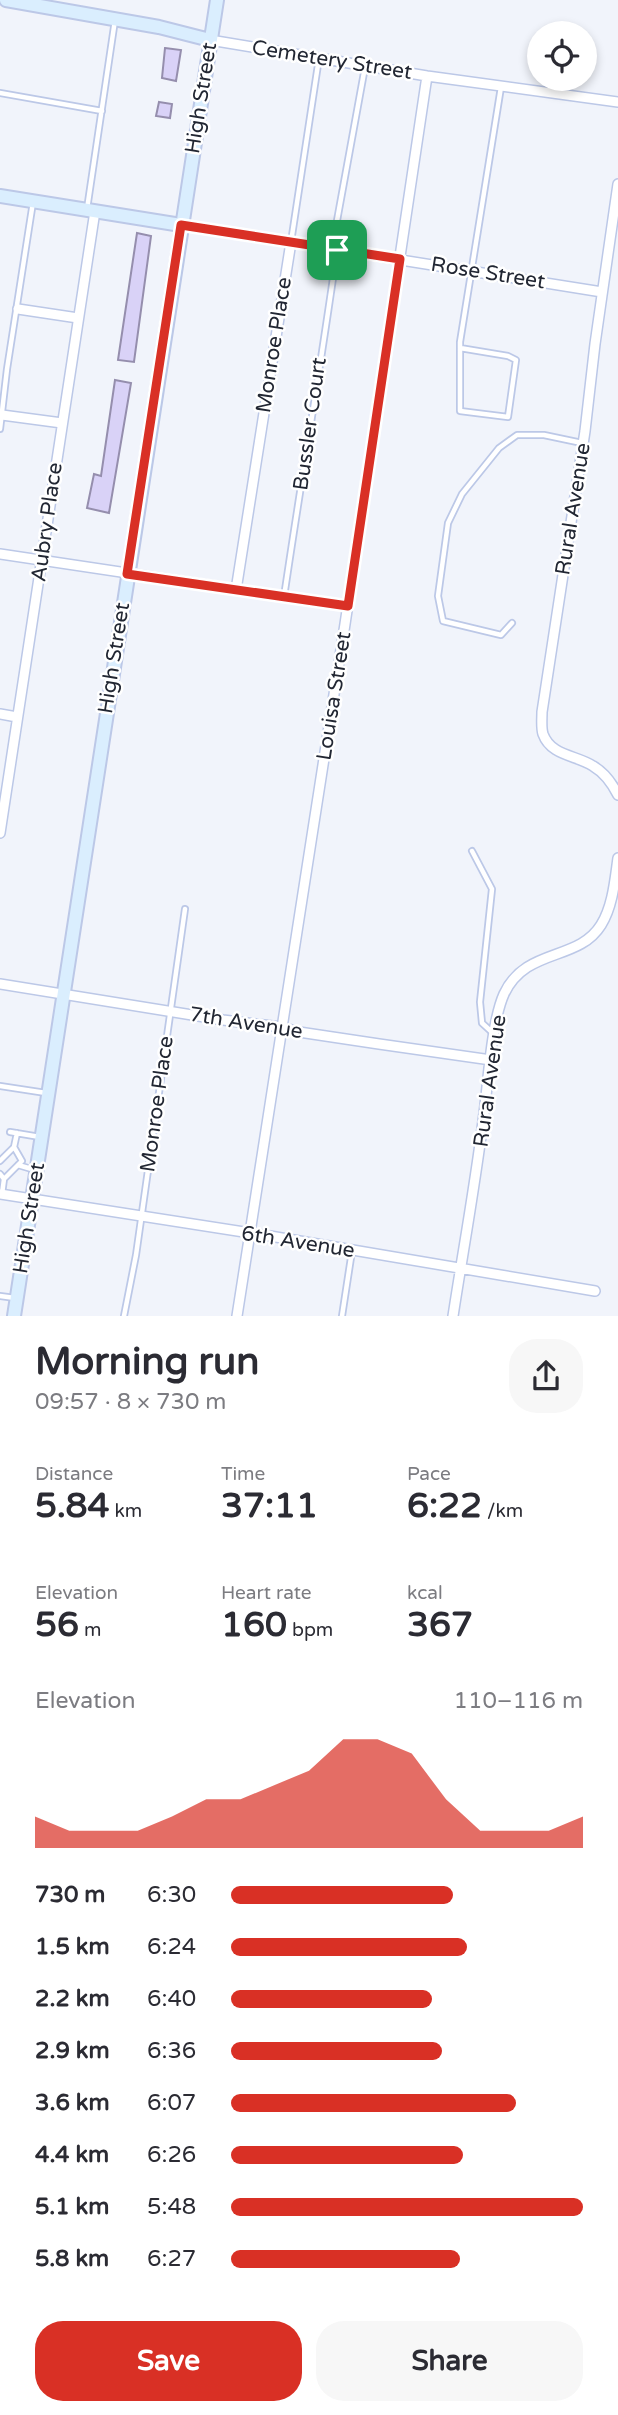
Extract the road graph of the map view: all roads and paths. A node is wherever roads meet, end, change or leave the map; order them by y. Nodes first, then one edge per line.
1 (6, 0) edge
2 (218, 0) edge
3 (55, 5) edge
4 (115, 20) junction
5 (210, 40) junction
6 (318, 58) junction
7 (365, 65) junction
8 (427, 76) junction
9 (501, 86) junction
10 (0, 93) edge
11 (618, 102) edge
12 (102, 111) junction
13 (618, 184) edge
14 (0, 196) edge
15 (34, 201) junction
16 (91, 210) junction
17 (181, 225) junction
18 (291, 242) junction
19 (335, 249) junction
20 (400, 259) junction
21 (471, 271) junction
22 (602, 292) junction
23 (18, 309) junction
24 (78, 318) junction
25 (460, 348) junction
26 (2, 415) junction
27 (62, 423) junction
28 (0, 429) edge
29 (583, 443) junction
30 (0, 554) edge
31 (42, 561) junction
32 (127, 574) junction
33 (236, 590) junction
34 (284, 598) junction
35 (348, 606) junction
36 (512, 623) dead end
37 (0, 714) edge
38 (18, 717) junction
39 (618, 795) edge
40 (0, 833) edge
41 (472, 851) dead end
42 (618, 858) edge
43 (185, 909) dead end
44 (0, 984) edge
45 (64, 994) junction
46 (171, 1011) junction
47 (281, 1027) junction
48 (495, 1034) junction
49 (491, 1060) junction
50 (0, 1086) edge
51 (47, 1093) junction
52 (10, 1132) dead end
53 (17, 1133) junction
54 (41, 1137) junction
55 (14, 1147) junction
56 (0, 1161) edge
57 (18, 1165) junction
58 (36, 1170) junction
59 (2, 1177) edge
60 (1, 1194) edge
61 (32, 1198) junction
62 (140, 1216) junction
63 (250, 1234) junction
64 (352, 1250) junction
65 (460, 1268) junction
66 (595, 1291) dead end
67 (0, 1296) edge
68 (16, 1298) junction
69 (13, 1316) edge
70 (124, 1316) edge
71 (237, 1316) edge
72 (342, 1316) edge
73 (453, 1316) edge

1 - 3 main road, Cemetery Street
2 - 5 main road, High Street
3 - 4 main road, Cemetery Street
4 - 5 main road, Cemetery Street
4 - 12 lane, Aubry Place
5 - 6 street, Cemetery Street
5 - 17 main road, High Street
6 - 7 street, Cemetery Street
6 - 18 lane, Monroe Place
7 - 8 street, Cemetery Street
7 - 19 lane, Bussler Court
8 - 9 street, Cemetery Street
8 - 20 street, Louisa Street
9 - 11 street, Cemetery Street
9 - 21 lane
10 - 12 lane
12 - 16 lane, Aubry Place
13 - 22 street, Rural Avenue
14 - 15 main road, Rose Street
15 - 16 main road, Rose Street
15 - 23 lane
16 - 17 main road, Rose Street
16 - 24 street, Aubry Place
17 - 18 street, Rose Street
17 - 32 main road, High Street
18 - 19 street, Rose Street
18 - 33 street, Monroe Place
19 - 20 street, Rose Street
19 - 34 lane, Bussler Court
20 - 21 street, Rose Street
20 - 35 street, Louisa Street
21 - 22 street, Rose Street
21 - 25 lane
22 - 29 street, Rural Avenue
23 - 24 street
23 - 26 lane
24 - 27 street, Aubry Place
25 - 25 lane
26 - 27 street
26 - 28 lane
27 - 31 street, Aubry Place
29 - 36 lane
29 - 39 street, Rural Avenue
30 - 31 street
31 - 32 street
31 - 38 street, Aubry Place
32 - 33 street
32 - 45 main road, High Street
33 - 34 street
34 - 35 street
35 - 47 street, Louisa Street
37 - 38 street
38 - 40 street, Aubry Place
41 - 48 lane
42 - 48 street, Rural Avenue
43 - 46 lane, Monroe Place
44 - 45 street, 7th Avenue
45 - 46 street, 7th Avenue
45 - 51 main road, High Street
46 - 47 street, 7th Avenue
46 - 62 lane, Monroe Place
47 - 49 street, 7th Avenue
47 - 63 street, Louisa Street
48 - 49 street, Rural Avenue
49 - 65 street, Rural Avenue
50 - 51 lane
51 - 54 main road, High Street
52 - 53 lane
53 - 54 lane
53 - 55 lane
54 - 58 main road, High Street
55 - 56 lane
55 - 57 lane
57 - 58 lane
57 - 59 lane
58 - 61 main road, High Street
59 - 60 lane
60 - 61 street, 6th Avenue
61 - 62 street, 6th Avenue
61 - 68 main road, High Street
62 - 63 street, 6th Avenue
62 - 70 lane, Monroe Place
63 - 64 street, 6th Avenue
63 - 71 street, Louisa Street
64 - 65 street, 6th Avenue
64 - 72 lane
65 - 66 street, 6th Avenue
65 - 73 street, Rural Avenue
67 - 68 lane
68 - 69 main road, High Street

